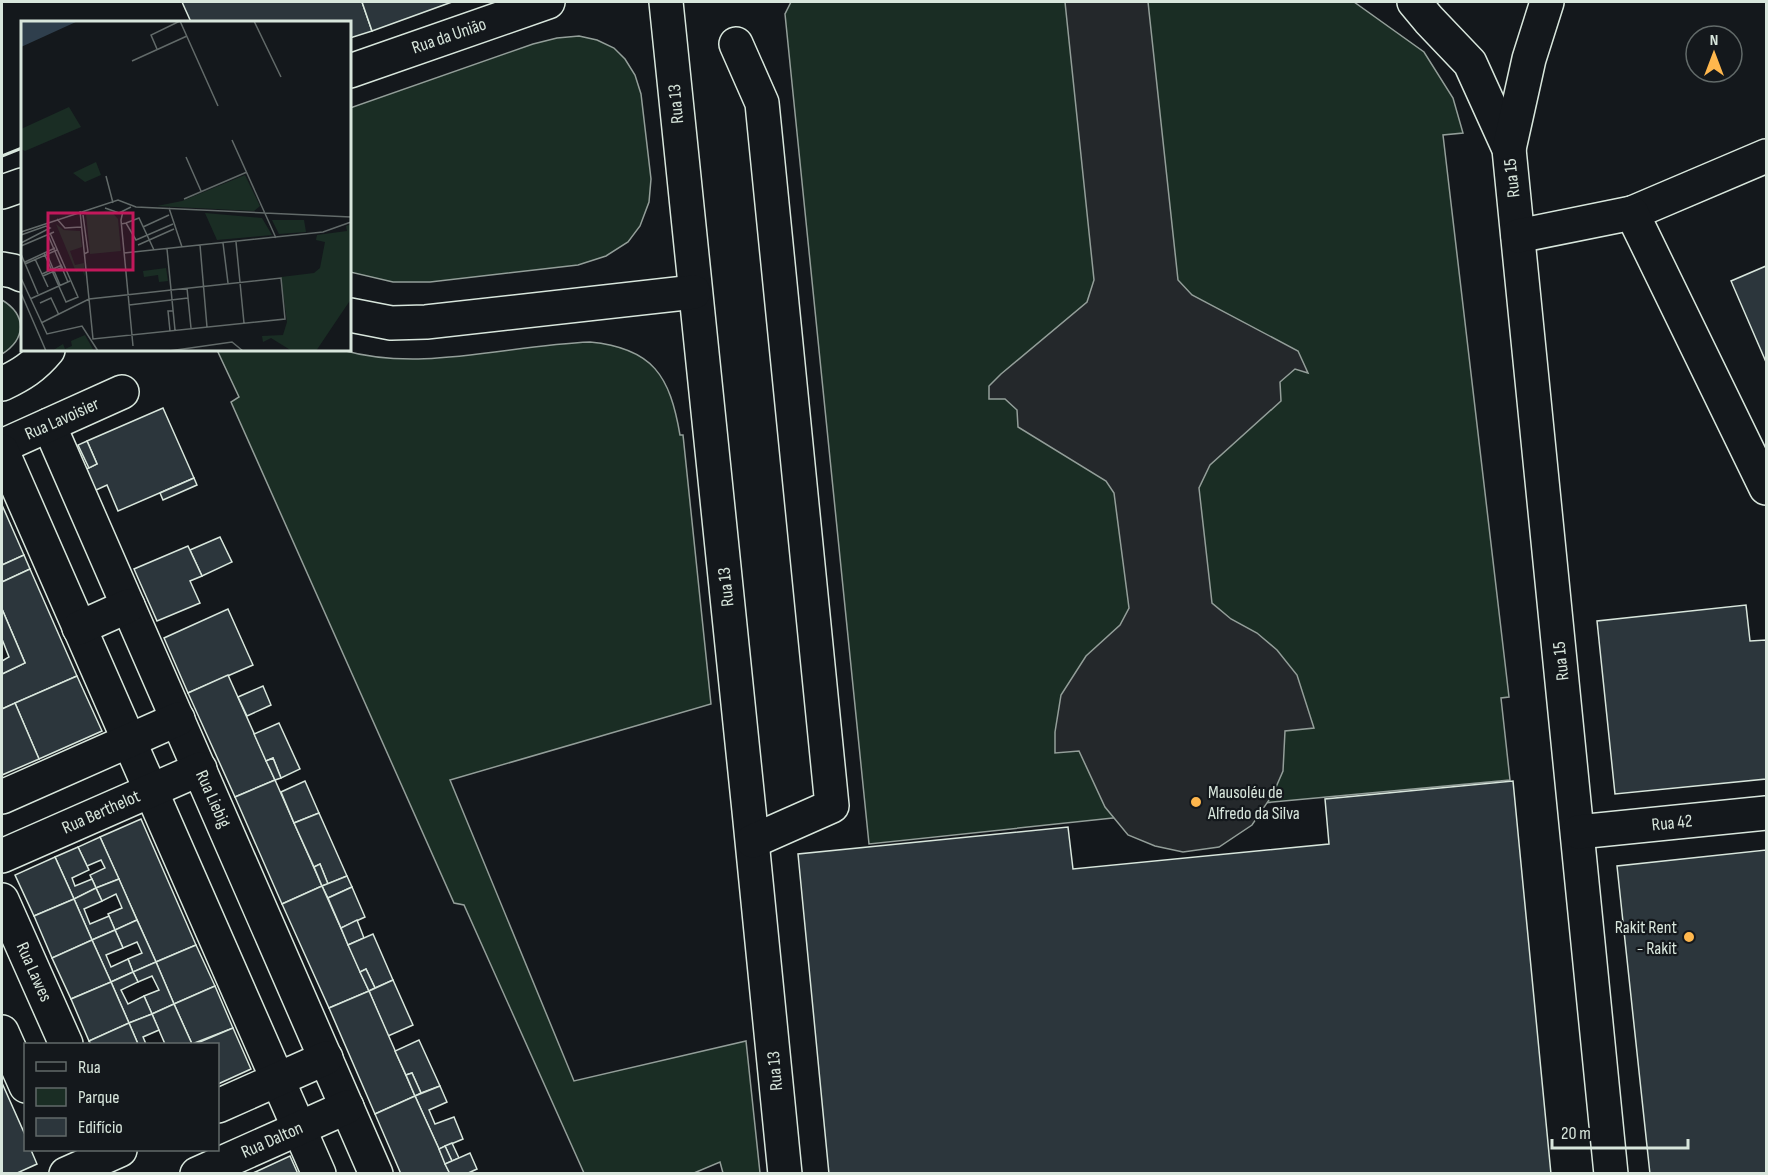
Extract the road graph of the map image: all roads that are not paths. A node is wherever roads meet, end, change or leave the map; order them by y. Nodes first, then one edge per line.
1 (548, 2) edge
2 (666, 2) edge
3 (1414, 2) edge
4 (1547, 2) edge
5 (736, 44) dead end
6 (351, 71) edge
7 (1509, 149) junction
8 (1767, 156) edge
9 (21, 185) edge
10 (2, 192) edge
11 (1632, 213) junction
12 (1518, 236) junction
13 (2, 269) edge
14 (21, 275) edge
15 (694, 292) junction
16 (351, 315) edge
17 (47, 351) edge
18 (2, 384) edge
19 (122, 392) dead end
20 (49, 425) junction
21 (2, 448) edge
22 (1767, 488) edge
23 (128, 606) junction
24 (79, 628) junction
25 (178, 719) junction
26 (129, 741) junction
27 (200, 769) junction
28 (151, 790) junction
29 (2, 797) edge
30 (1767, 813) edge
31 (1578, 832) junction
32 (753, 841) junction
33 (2, 856) edge
34 (2, 900) edge
35 (2, 1032) edge
36 (66, 1043) edge
37 (326, 1058) junction
38 (278, 1080) junction
39 (24, 1082) edge
40 (219, 1106) edge
41 (347, 1107) junction
42 (300, 1128) junction
43 (54, 1151) edge
44 (117, 1156) edge
45 (65, 1173) edge
46 (197, 1173) edge
47 (319, 1173) edge
48 (376, 1173) edge
49 (785, 1173) edge
50 (1611, 1173) edge

1 - 6 street, Rua da União
2 - 15 street, Rua 13
3 - 7 street, Rua 15
4 - 7 street, Rua 15
5 - 32 street
7 - 12 street, Rua 15
8 - 11 street
9 - 10 street
11 - 12 street
11 - 22 street
12 - 31 street, Rua 15
13 - 14 street
15 - 16 street
15 - 32 street, Rua 13
17 - 18 street
19 - 20 street, Rua Lavoisier
20 - 21 street, Rua Lavoisier
20 - 23 street, Rua Liebig
21 - 24 street
23 - 24 street
23 - 25 street, Rua Liebig
24 - 26 street
25 - 26 street
25 - 27 street, Rua Liebig
26 - 28 street
26 - 29 street
27 - 28 street, Rua Berthelot
27 - 37 street, Rua Liebig
28 - 33 street, Rua Berthelot
28 - 38 street
30 - 31 street, Rua 42
31 - 50 street, Rua 15
32 - 49 street, Rua 13
34 - 36 street, Rua Lawes
35 - 39 street
37 - 38 street
37 - 41 street, Rua Liebig
38 - 40 street
38 - 42 street
41 - 42 street, Rua Dalton
41 - 48 street, Rua Liebig
42 - 46 street, Rua Dalton
42 - 47 street
43 - 45 street
44 - 45 street

